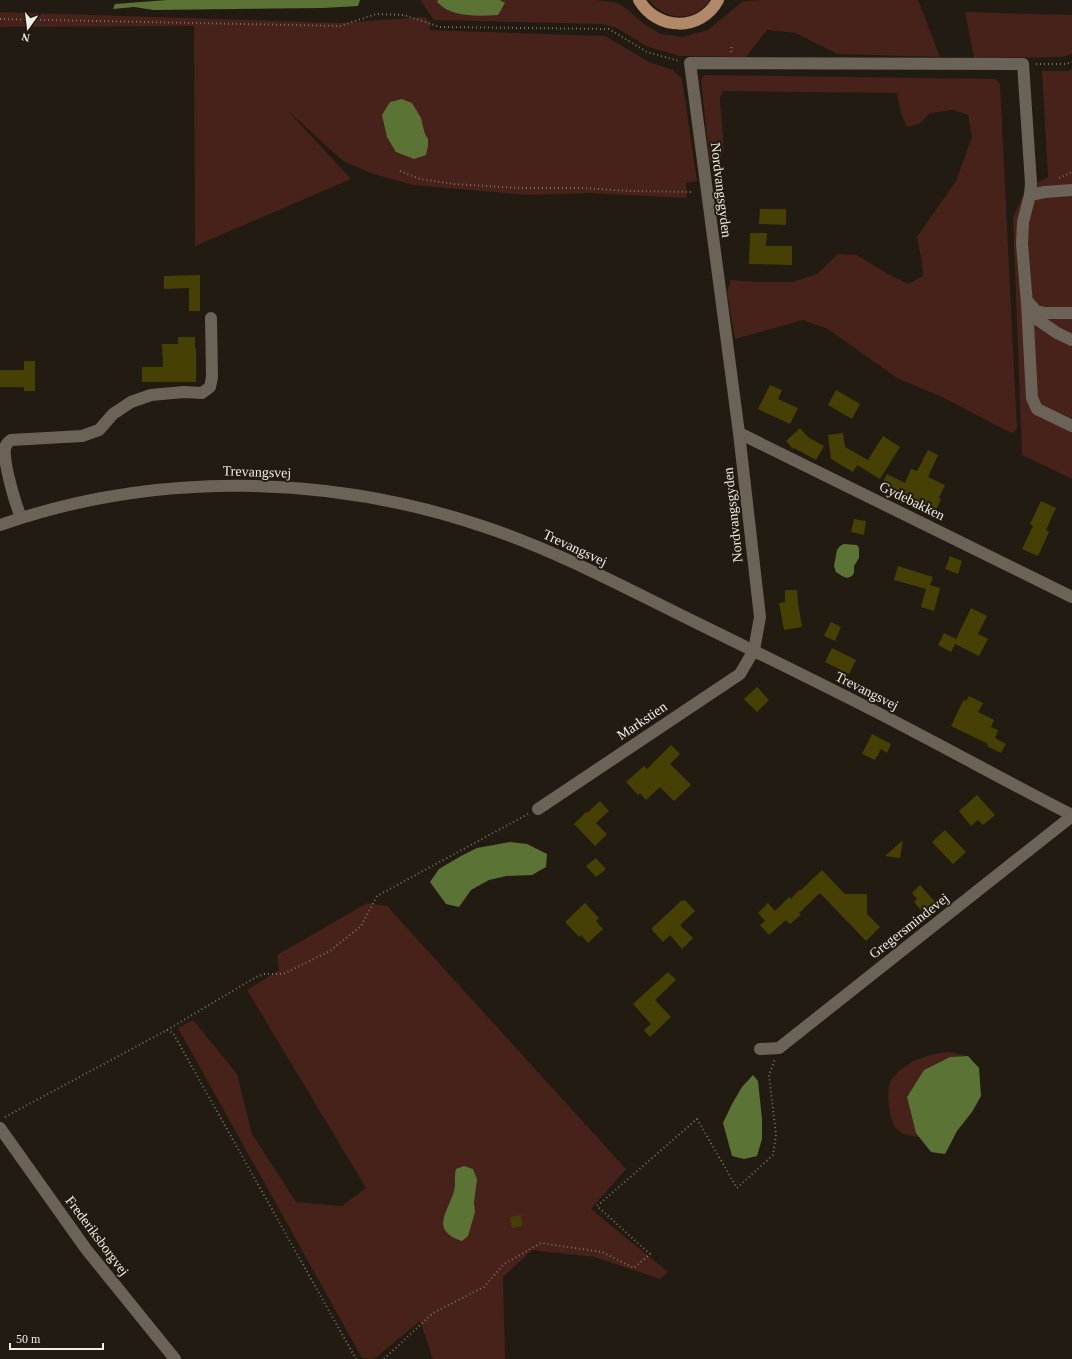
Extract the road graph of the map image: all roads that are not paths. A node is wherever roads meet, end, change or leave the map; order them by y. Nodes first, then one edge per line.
1 (639, 0) edge
2 (720, 2) edge
3 (1072, 190) edge
4 (1030, 195) junction
5 (1027, 300) junction
6 (1028, 313) junction
7 (1072, 313) edge
8 (211, 318) dead end
9 (1072, 340) edge
10 (1072, 426) edge
11 (739, 433) junction
12 (21, 517) junction
13 (0, 525) edge
14 (1072, 597) edge
15 (754, 650) junction
16 (538, 809) road end
17 (1072, 815) edge
18 (760, 1049) dead end
19 (0, 1128) edge
20 (175, 1359) edge

1 - 2 main road
3 - 4 street
4 - 5 street
4 - 11 street, Nordvangsgyden
5 - 6 street
5 - 7 street
6 - 9 street
6 - 10 street
8 - 12 street
11 - 14 street, Gydebakken
11 - 15 street, Nordvangsgyden
12 - 13 street, Trevangsvej
12 - 15 street, Trevangsvej
15 - 16 street, Markstien
15 - 17 street, Trevangsvej
17 - 18 street, Gregersmindevej
19 - 20 street, Frederiksborgvej

